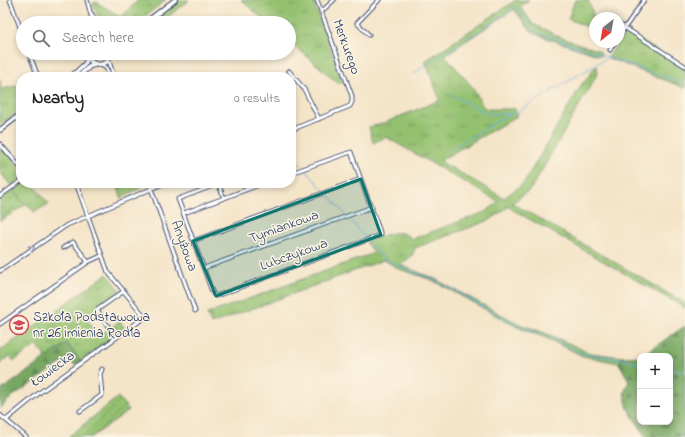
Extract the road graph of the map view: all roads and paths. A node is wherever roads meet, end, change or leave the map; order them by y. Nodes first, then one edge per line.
1 (10, 0) edge
2 (87, 0) edge
3 (175, 0) edge
4 (317, 0) edge
5 (334, 0) edge
6 (379, 0) edge
7 (644, 0) edge
8 (90, 10) junction
9 (321, 12) junction
10 (16, 16) edge
11 (91, 16) edge
12 (93, 16) edge
13 (154, 16) edge
14 (625, 28) joint
15 (369, 35) dead end
16 (32, 60) edge
17 (86, 60) edge
18 (94, 60) edge
19 (109, 61) joint
20 (99, 65) junction
21 (685, 66) edge
22 (36, 72) edge
23 (76, 72) edge
24 (83, 72) edge
25 (109, 72) edge
26 (112, 72) edge
27 (296, 79) edge
28 (16, 119) edge
29 (319, 119) junction
30 (296, 128) edge
31 (0, 130) edge
32 (0, 144) edge
33 (16, 162) edge
34 (296, 171) edge
35 (361, 179) junction
36 (16, 185) edge
37 (78, 188) edge
38 (206, 188) edge
39 (221, 188) edge
40 (251, 188) edge
41 (152, 189) joint
42 (0, 196) edge
43 (224, 198) junction
44 (372, 207) junction
45 (184, 213) junction
46 (88, 216) junction
47 (193, 241) junction
48 (63, 248) dead end
49 (102, 256) junction
50 (88, 262) junction
51 (204, 268) junction
52 (0, 271) edge
53 (124, 291) junction
54 (195, 311) dead end
55 (0, 324) edge
56 (108, 326) dead end
57 (102, 369) dead end
58 (80, 411) dead end
59 (0, 415) edge
60 (6, 420) junction
61 (26, 437) edge

1 - 10 street
2 - 8 street
3 - 13 main road
4 - 9 street, Merkurego
5 - 9 street
6 - 15 street
7 - 14 street
8 - 11 street
8 - 12 street
9 - 29 street, Merkurego
14 - 21 street
16 - 22 street
17 - 23 main road
18 - 20 main road
19 - 20 main road
19 - 26 street
20 - 24 main road
20 - 25 street
27 - 29 street
28 - 31 main road
29 - 30 street
32 - 33 street
34 - 35 street, Lubczykowa
35 - 44 street, Lubczykowa
35 - 47 street
36 - 42 street
37 - 46 street, Łowiecka
38 - 45 street, Lubczykowa
39 - 43 street
40 - 43 street
41 - 46 street
41 - 54 street, Anyżowa
43 - 45 street
44 - 51 street, Tymiankowa
44 - 51 street, Lubczykowa
45 - 47 street, Lubczykowa
46 - 49 street, Łowiecka
52 -> 46 street
47 - 51 street, Lubczykowa
48 - 50 street
49 - 50 street
49 - 53 street, Łowiecka
50 - 55 street
53 - 56 street
53 - 60 street, Łowiecka
57 - 58 street
59 - 60 street
60 - 61 street

